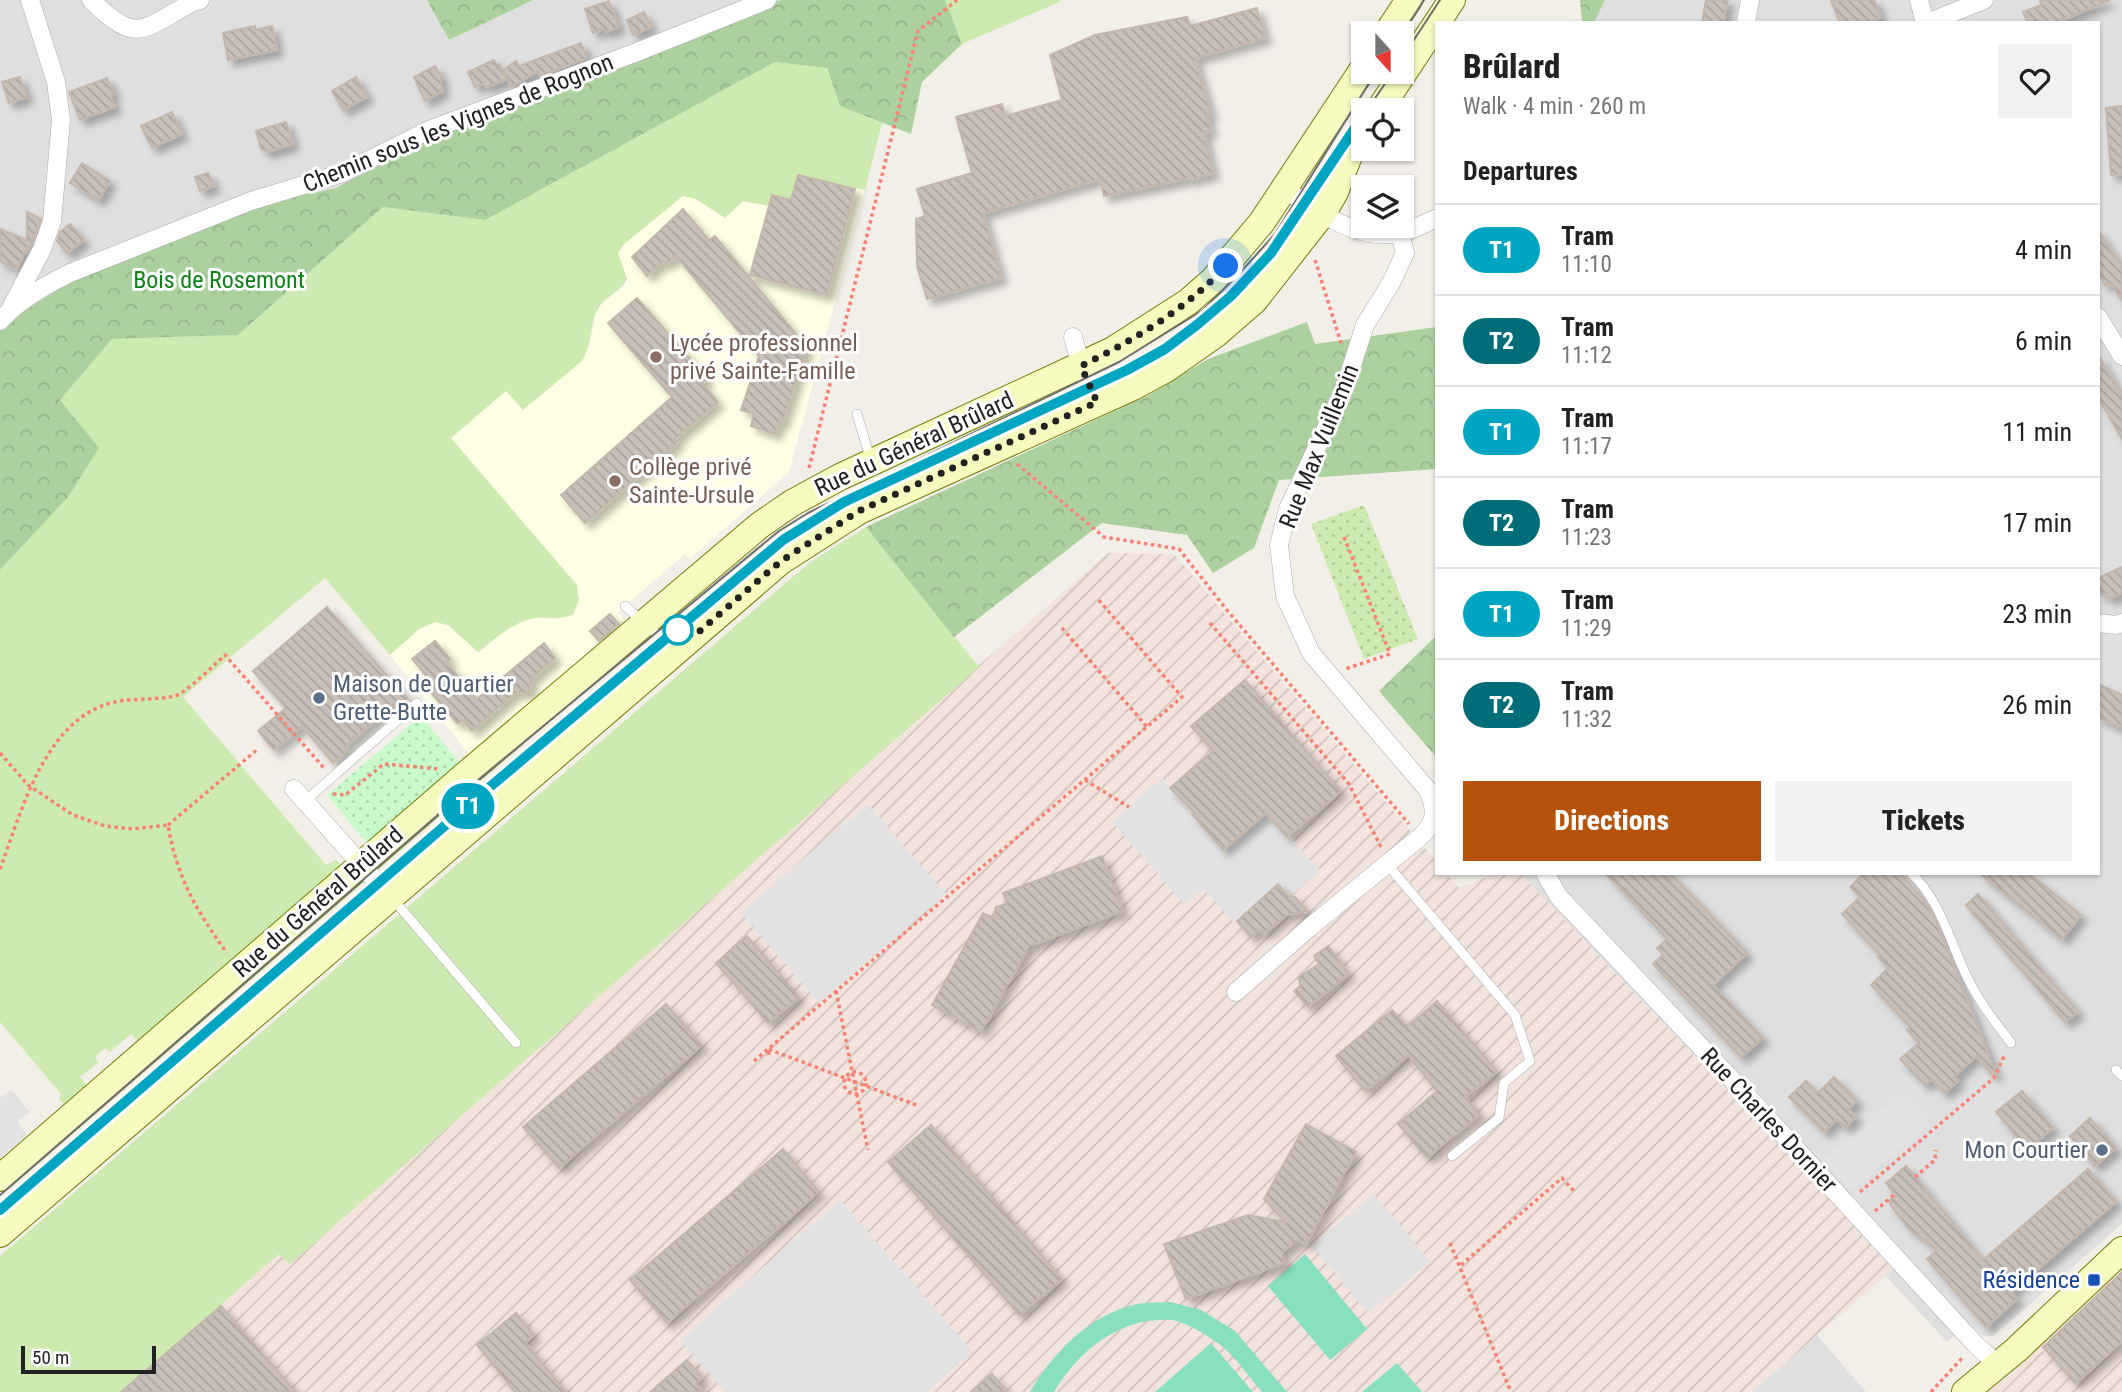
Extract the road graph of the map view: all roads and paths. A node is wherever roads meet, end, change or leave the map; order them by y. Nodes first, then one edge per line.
1 (30, 0) edge
2 (91, 0) edge
3 (200, 0) edge
4 (767, 0) edge
5 (957, 0) edge
6 (1409, 0) edge
7 (1451, 0) edge
8 (1750, 0) edge
9 (1919, 0) edge
10 (1984, 0) edge
11 (1395, 21) edge
12 (1437, 21) edge
13 (1746, 21) edge
14 (1925, 21) edge
15 (1931, 21) edge
16 (1435, 24) edge
17 (1353, 84) edge
18 (1387, 98) edge
19 (1351, 152) edge
20 (1283, 188) junction
21 (1323, 214) junction
22 (1435, 219) edge
23 (1351, 227) edge
24 (1414, 227) edge
25 (1401, 238) edge
26 (1313, 256) dead end
27 (5, 316) edge
28 (2100, 320) edge
29 (1073, 337) dead end
30 (1344, 352) dead end
31 (2122, 356) edge
32 (1081, 366) junction
33 (1097, 402) junction
34 (857, 414) dead end
35 (871, 463) junction
36 (1017, 464) dead end
37 (806, 474) dead end
38 (1344, 537) dead end
39 (1097, 598) dead end
40 (634, 614) junction
41 (1210, 623) dead end
42 (2100, 623) edge
43 (2122, 623) edge
44 (1062, 628) dead end
45 (676, 651) junction
46 (1342, 670) dead end
47 (417, 703) dead end
48 (1147, 727) junction
49 (258, 749) dead end
50 (0, 753) edge
51 (446, 770) dead end
52 (332, 777) junction
53 (1085, 780) junction
54 (30, 787) junction
55 (304, 794) junction
56 (1129, 807) dead end
57 (169, 825) junction
58 (1410, 826) dead end
59 (1384, 857) junction
60 (362, 865) junction
61 (0, 869) edge
62 (1546, 875) edge
63 (1913, 875) edge
64 (391, 898) junction
65 (227, 953) dead end
66 (836, 991) junction
67 (1237, 992) dead end
68 (516, 1043) dead end
69 (2011, 1043) joint
70 (768, 1049) junction
71 (769, 1055) dead end
72 (754, 1061) dead end
73 (852, 1072) junction
74 (844, 1078) junction
75 (854, 1081) junction
76 (866, 1086) junction
77 (857, 1094) junction
78 (919, 1106) dead end
79 (868, 1150) dead end
80 (1936, 1150) dead end
81 (1452, 1156) dead end
82 (1915, 1177) dead end
83 (0, 1178) edge
84 (1575, 1192) dead end
85 (1895, 1194) dead end
86 (1853, 1197) dead end
87 (1870, 1215) dead end
88 (0, 1234) edge
89 (1450, 1243) dead end
90 (2122, 1250) edge
91 (1461, 1265) junction
92 (1975, 1344) junction
93 (1997, 1364) junction
94 (1511, 1392) edge
95 (1931, 1392) edge
96 (1965, 1392) edge

1 - 27 street
2 - 3 street
4 - 27 street, Chemin sous les Vignes de Rognon
5 - 37 path
6 - 11 main road
7 - 12 main road
8 - 13 street
9 - 14 street
10 - 15 street
16 - 18 main road
17 - 20 main road, Rue du Général Brûlard
19 - 21 main road, Rue du Général Brûlard
20 - 21 street
20 - 32 main road, Rue du Général Brûlard
21 - 23 street
21 - 33 main road, Rue du Général Brûlard
22 - 24 street
25 - 59 street, Rue Max Vuillemin
26 - 30 path
28 - 31 street
29 - 32 street
32 - 33 street
32 - 35 main road, Rue du Général Brûlard
33 - 45 main road, Rue du Général Brûlard
34 - 35 lane
35 - 40 main road, Rue du Général Brûlard
36 - 58 path
38 - 46 path
39 - 48 path
40 - 45 lane
40 - 60 main road, Rue du Général Brûlard
41 - 59 path
42 - 43 street
44 - 48 path
45 - 64 main road, Rue du Général Brûlard
47 - 52 lane
48 - 53 path
49 - 57 path
50 - 54 path
51 - 55 path
52 - 54 path
52 - 55 lane
53 - 56 path
53 - 66 path
54 - 57 path
54 - 61 path
55 - 60 street
57 - 65 path
59 - 67 street, Rue Max Vuillemin
59 - 81 lane
60 - 64 street
60 - 83 main road, Rue du Général Brûlard
62 - 92 street, Rue Charles Dornier
63 - 69 lane
64 - 68 lane
64 - 88 main road, Rue du Général Brûlard
66 - 70 path
66 - 73 path
69 - 86 path
70 - 71 path
70 - 72 path
70 - 74 path
73 - 74 path
73 - 75 path
73 - 76 path
74 - 75 path
74 - 77 path
75 - 76 path
75 - 77 path
76 - 77 path
76 - 78 path
77 - 79 path
80 - 82 path
84 - 91 path
85 - 87 path
89 - 91 path
90 - 93 main road
91 - 94 path
92 - 93 street, Rue Charles Dornier
92 - 95 path
93 - 96 main road

